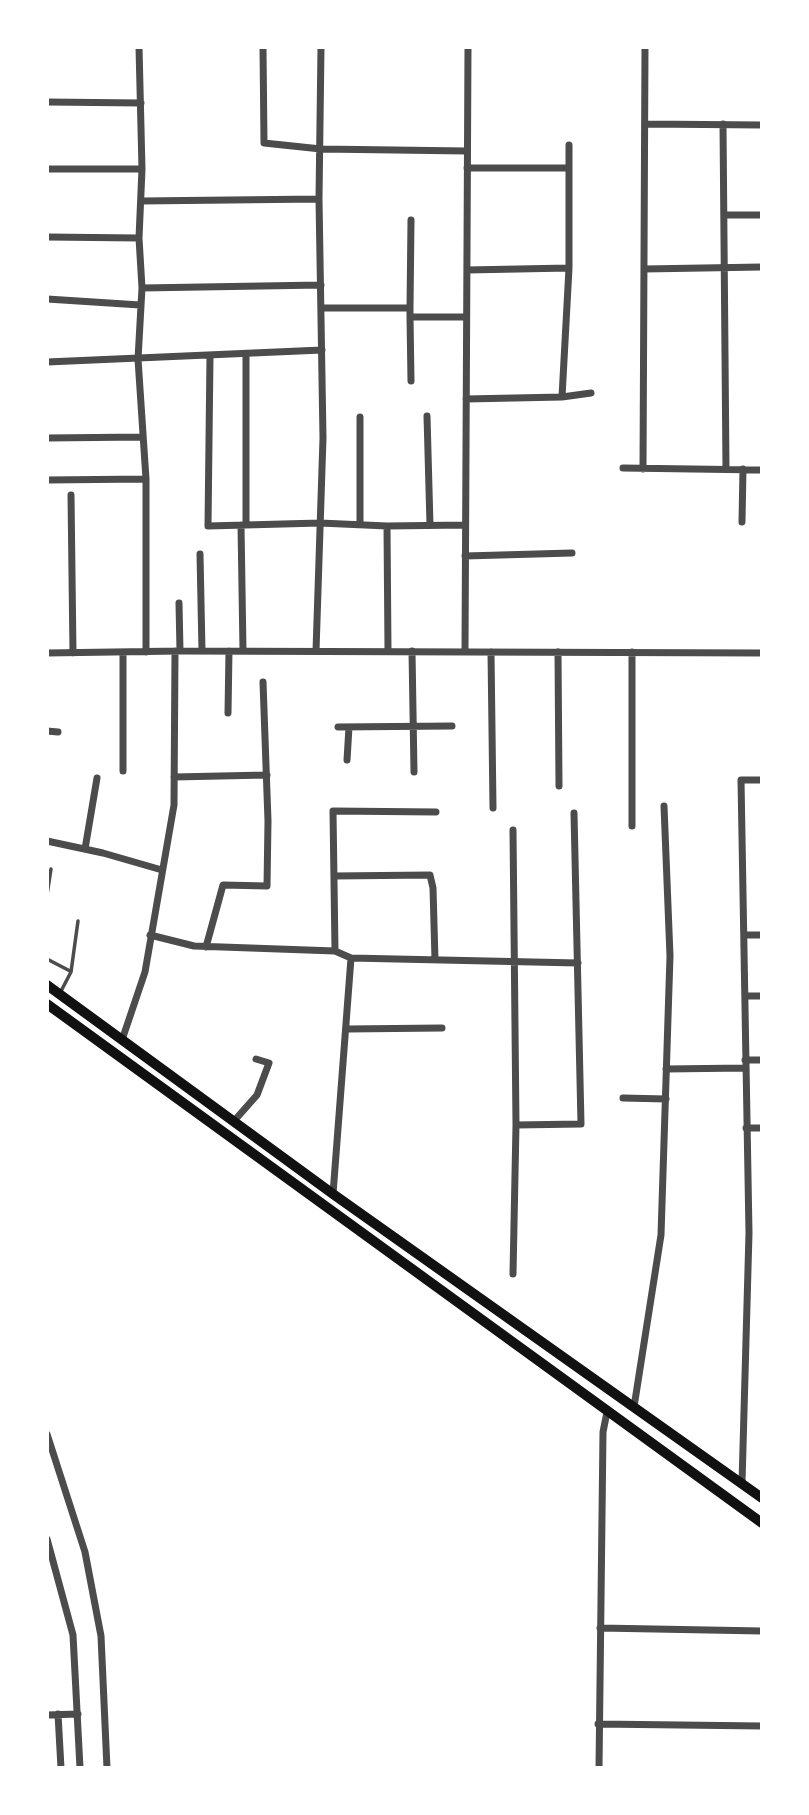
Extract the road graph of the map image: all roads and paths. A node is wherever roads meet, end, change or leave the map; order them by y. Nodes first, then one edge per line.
1 (139, 47) edge
2 (263, 47) edge
3 (321, 47) edge
4 (468, 47) edge
5 (645, 47) edge
6 (47, 102) edge
7 (141, 103) junction
8 (645, 124) junction
9 (723, 124) junction
10 (762, 125) edge
11 (569, 145) dead end
12 (321, 149) junction
13 (467, 151) junction
14 (467, 168) junction
15 (569, 168) junction
16 (47, 169) edge
17 (142, 169) junction
18 (319, 199) junction
19 (141, 201) junction
20 (724, 215) junction
21 (762, 215) edge
22 (411, 220) dead end
23 (47, 237) edge
24 (139, 238) junction
25 (762, 267) edge
26 (569, 268) junction
27 (724, 268) junction
28 (467, 270) junction
29 (644, 270) junction
30 (321, 285) junction
31 (142, 288) junction
32 (47, 299) edge
33 (140, 305) junction
34 (322, 308) junction
35 (410, 308) junction
36 (411, 317) junction
37 (466, 317) junction
38 (322, 350) junction
39 (246, 354) junction
40 (210, 356) junction
41 (138, 359) junction
42 (47, 362) edge
43 (411, 381) dead end
44 (591, 393) dead end
45 (562, 397) junction
46 (466, 399) junction
47 (427, 416) dead end
48 (360, 417) dead end
49 (47, 438) edge
50 (143, 438) junction
51 (623, 468) dead end
52 (643, 469) junction
53 (726, 469) junction
54 (743, 470) junction
55 (762, 470) edge
56 (146, 479) junction
57 (47, 480) edge
58 (71, 495) dead end
59 (742, 522) dead end
60 (320, 523) junction
61 (360, 524) junction
62 (243, 525) junction
63 (430, 525) junction
64 (465, 525) junction
65 (387, 526) junction
66 (572, 553) dead end
67 (200, 554) dead end
68 (465, 556) junction
69 (179, 603) dead end
70 (178, 651) junction
71 (202, 651) junction
72 (229, 651) junction
73 (243, 651) junction
74 (316, 651) junction
75 (388, 651) junction
76 (412, 651) junction
77 (465, 651) junction
78 (124, 652) junction
79 (146, 652) junction
80 (491, 652) junction
81 (558, 652) junction
82 (632, 652) junction
83 (47, 653) edge
84 (73, 653) junction
85 (762, 653) edge
86 (263, 682) dead end
87 (228, 713) dead end
88 (452, 726) dead end
89 (338, 727) dead end
90 (349, 727) junction
91 (413, 727) junction
92 (47, 731) edge
93 (58, 732) dead end
94 (347, 760) dead end
95 (123, 771) dead end
96 (414, 772) dead end
97 (267, 775) junction
98 (174, 777) junction
99 (97, 778) dead end
100 (762, 780) edge
101 (559, 786) dead end
102 (664, 806) dead end
103 (493, 808) dead end
104 (436, 812) dead end
105 (574, 813) dead end
106 (632, 826) dead end
107 (513, 830) dead end
108 (47, 841) edge
109 (85, 849) junction
110 (51, 869) dead end
111 (162, 870) junction
112 (334, 876) junction
113 (47, 895) edge
114 (78, 921) dead end
115 (150, 935) junction
116 (744, 936) junction
117 (762, 936) edge
118 (206, 947) junction
119 (335, 951) junction
120 (351, 958) junction
121 (47, 959) edge
122 (435, 960) junction
123 (514, 962) junction
124 (578, 963) junction
125 (71, 972) junction
126 (47, 985) edge
127 (60, 995) junction
128 (745, 996) junction
129 (762, 996) edge
130 (47, 1004) edge
131 (347, 1028) junction
132 (442, 1028) dead end
133 (122, 1040) junction
134 (256, 1059) dead end
135 (762, 1060) edge
136 (745, 1064) junction
137 (666, 1069) junction
138 (623, 1098) dead end
139 (666, 1099) junction
140 (234, 1121) junction
141 (516, 1125) junction
142 (746, 1128) junction
143 (762, 1128) edge
144 (333, 1194) junction
145 (513, 1274) dead end
146 (634, 1408) junction
147 (607, 1412) junction
148 (47, 1434) edge
149 (742, 1483) junction
150 (762, 1498) edge
151 (762, 1524) edge
152 (47, 1539) edge
153 (600, 1628) junction
154 (762, 1631) edge
155 (58, 1714) junction
156 (78, 1714) junction
157 (47, 1715) edge
158 (598, 1724) junction
159 (762, 1726) edge
160 (61, 1768) edge
161 (80, 1768) edge
162 (107, 1768) edge
163 (599, 1768) edge

1 - 7 street
2 - 12 street
3 - 12 street
4 - 13 street
5 - 8 street
6 - 7 street
7 - 17 street
8 - 9 street
8 - 29 street
9 - 10 street
9 - 20 street
11 - 15 street
12 - 13 street
12 - 18 street
13 - 14 street
14 - 15 street
14 - 28 street
15 - 26 street
16 - 17 street
17 - 19 street
18 - 19 street
18 - 30 street
19 - 24 street
20 - 21 street
20 - 27 street
22 - 35 street
23 - 24 street
24 - 31 street
25 - 27 street
26 - 28 street
26 - 45 street
27 - 29 street
27 - 53 street
28 - 37 street
29 - 52 street
30 - 31 street
30 - 34 street
31 - 33 street
32 - 33 street
33 - 41 street
34 - 35 street
34 - 38 street
35 - 36 street
36 - 37 street
36 - 43 street
37 - 46 street
38 - 39 street
38 - 60 street
39 - 40 street
39 - 62 street
40 - 41 street
40 - 62 street
41 - 42 street
41 - 50 street
44 - 45 street
45 - 46 street
46 - 64 street
47 - 63 street
48 - 61 street
49 - 50 street
50 - 56 street
51 - 52 street
52 - 53 street
53 - 54 street
54 - 55 street
54 - 59 street
56 - 57 street
56 - 79 street
58 - 84 street
60 - 61 street
60 - 62 street
60 - 74 street
61 - 65 street
62 - 73 street
63 - 64 street
63 - 65 street
64 - 68 street
65 - 75 street
66 - 68 street
67 - 71 street
68 - 77 street
69 - 70 street
70 - 71 street
70 - 79 street
70 - 98 street
71 - 72 street
72 - 73 street
72 - 87 street
73 - 74 street
74 - 75 street
75 - 76 street
76 - 77 street
76 - 91 street
77 - 80 street
78 - 79 street
78 - 84 street
78 - 95 street
80 - 81 street
80 - 103 street
81 - 82 street
81 - 101 street
82 - 85 street
82 - 106 street
83 - 84 street
86 - 97 street
88 - 91 street
89 - 90 street
90 - 91 street
90 - 94 street
91 - 96 street
92 - 93 street
97 - 98 street
97 - 118 street
98 - 111 street
99 - 109 street
100 - 116 street
102 - 137 street
104 - 112 street
105 - 124 street
107 - 123 street
108 - 109 street
109 - 111 street
110 - 113 lane
111 - 115 street
112 - 119 street
112 - 122 street
114 - 125 lane
115 - 118 street
115 - 133 street
116 - 117 street
116 - 128 street
118 - 119 street
119 - 120 street
120 - 122 street
120 - 131 street
121 - 125 lane
122 - 123 street
123 - 124 street
123 - 141 street
124 - 141 street
125 - 127 lane
126 - 127 main road
127 - 133 main road
128 - 129 street
128 - 136 street
130 - 147 main road
131 - 132 street
131 - 144 street
133 - 140 main road
134 - 140 street
135 - 136 street
136 - 137 street
136 - 142 street
137 - 139 street
138 - 139 street
139 - 146 street
140 - 144 main road
141 - 145 street
142 - 143 street
142 - 149 street
144 - 146 main road
146 - 149 main road
147 - 151 main road
147 - 153 street
148 - 162 street
149 - 150 main road
152 - 156 street
153 - 154 street
153 - 158 street
155 - 156 street
155 - 157 street
155 - 160 street
156 - 161 street
158 - 159 street
158 - 163 street

